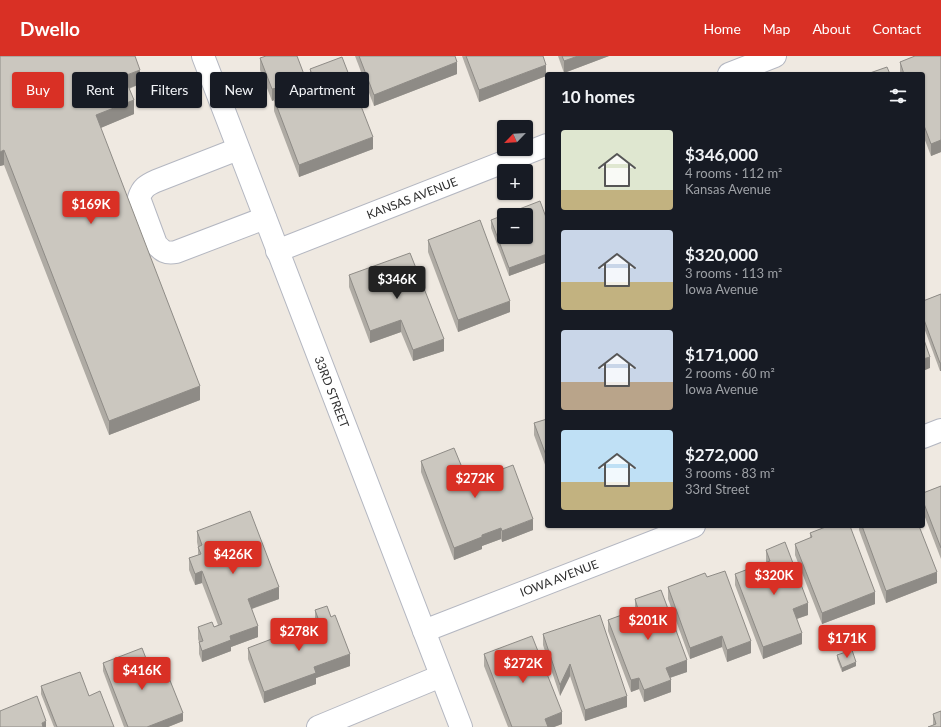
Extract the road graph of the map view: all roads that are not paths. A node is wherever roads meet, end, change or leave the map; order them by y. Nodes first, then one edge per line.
1 (203, 56) edge
2 (775, 56) edge
3 (734, 72) edge
4 (545, 146) edge
5 (238, 148) junction
6 (265, 218) junction
7 (277, 251) junction
8 (941, 430) edge
9 (925, 436) edge
10 (689, 528) edge
11 (424, 631) junction
12 (441, 676) junction
13 (318, 727) edge
14 (461, 727) edge

1 - 5 street, 33RD STREET
2 - 3 street
4 - 7 street, KANSAS AVENUE
5 - 6 street, 33RD STREET
5 - 6 street
6 - 7 street, 33RD STREET
7 - 11 street, 33RD STREET
8 - 9 street
10 - 11 street, IOWA AVENUE
11 - 12 street, 33RD STREET
12 - 13 street
12 - 14 street, 33RD STREET

